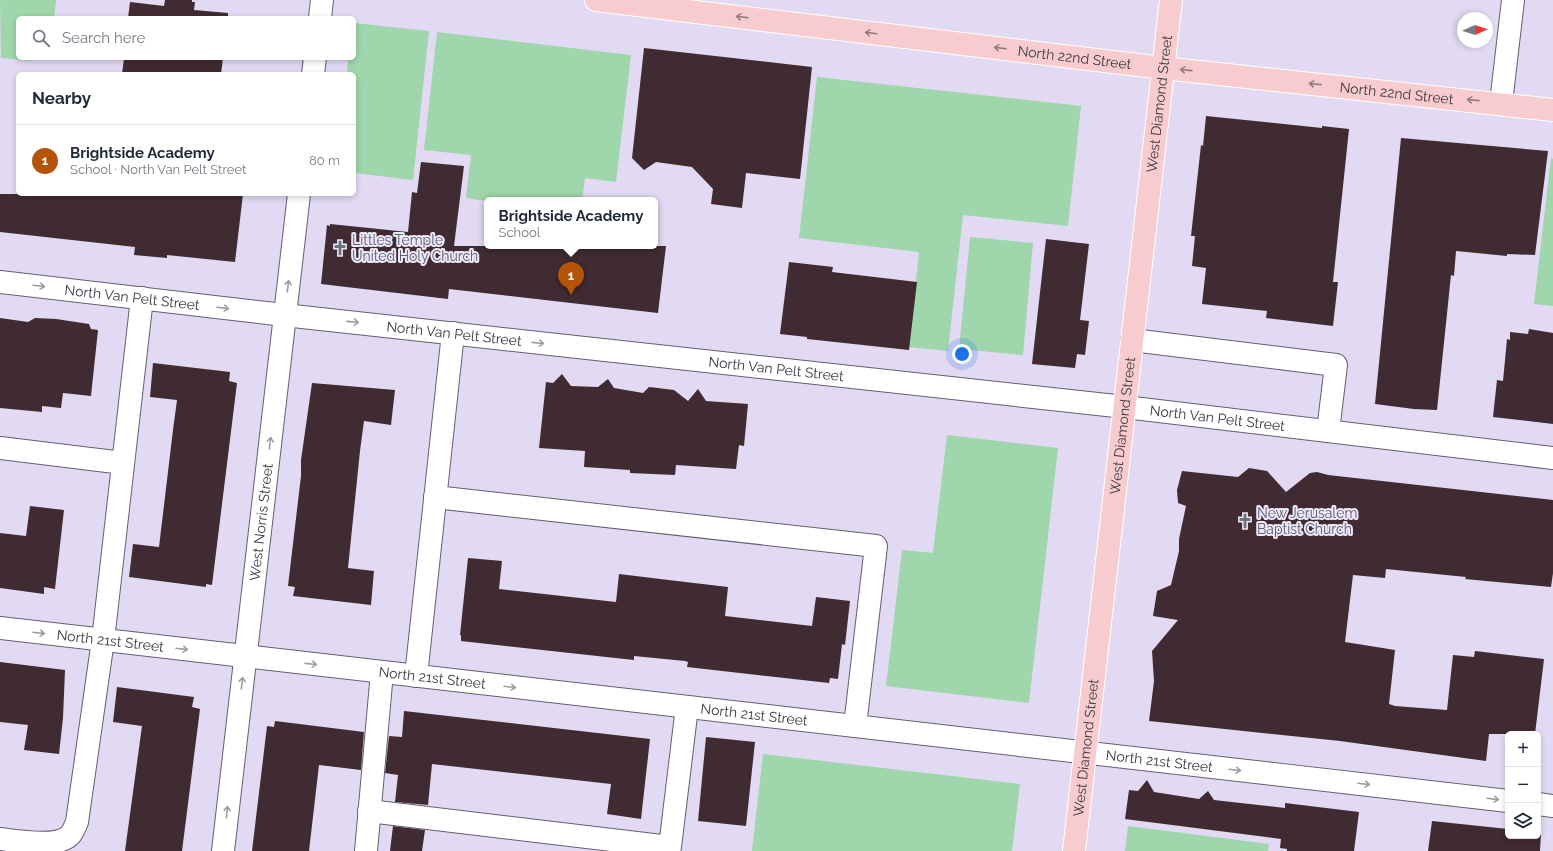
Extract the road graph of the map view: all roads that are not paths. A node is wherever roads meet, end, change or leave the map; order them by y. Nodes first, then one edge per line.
1 (322, 0) edge
2 (596, 0) edge
3 (1171, 0) edge
4 (1513, 0) edge
5 (320, 16) edge
6 (315, 60) edge
7 (1164, 68) junction
8 (313, 72) edge
9 (1501, 103) junction
10 (1553, 110) edge
11 (299, 196) edge
12 (0, 282) edge
13 (142, 298) junction
14 (284, 315) junction
15 (453, 333) junction
16 (1132, 340) junction
17 (1124, 407) junction
18 (1328, 432) junction
19 (0, 448) edge
20 (1553, 458) edge
21 (123, 463) junction
22 (435, 497) junction
23 (0, 628) edge
24 (103, 640) junction
25 (245, 656) junction
26 (382, 672) junction
27 (416, 676) junction
28 (687, 707) junction
29 (855, 726) junction
30 (1085, 752) junction
31 (1505, 801) edge
32 (1541, 804) edge
33 (1553, 806) edge
34 (369, 811) junction
35 (0, 839) edge
36 (223, 851) edge
37 (366, 851) edge
38 (1074, 851) edge

1 - 5 street
7 -> 2 main road, North 22nd Street
3 - 7 main road, West Diamond Street
4 - 9 street
6 - 8 street
9 -> 7 main road, North 22nd Street
7 - 16 main road, West Diamond Street
9 - 10 main road, North 22nd Street
14 -> 11 street, West Norris Street
12 -> 13 street, North Van Pelt Street
13 -> 14 street, North Van Pelt Street
13 - 21 street
14 -> 15 street, North Van Pelt Street
25 -> 14 street, West Norris Street
15 -> 17 street, North Van Pelt Street
15 - 22 street
16 - 17 main road, West Diamond Street
16 - 18 street
17 - 18 street, North Van Pelt Street
17 - 30 main road, West Diamond Street
18 - 20 street, North Van Pelt Street
19 - 21 street
21 - 24 street
22 - 27 street
22 - 29 street
23 -> 24 street, North 21st Street
24 -> 25 street, North 21st Street
24 - 35 street
25 -> 26 street, North 21st Street
36 -> 25 street, West Norris Street
26 - 27 street, North 21st Street
26 - 34 street
27 -> 28 street, North 21st Street
28 - 29 street, North 21st Street
28 - 34 street
29 - 30 street, North 21st Street
30 -> 31 street, North 21st Street
30 - 38 main road, West Diamond Street
32 - 33 street
34 - 37 street

